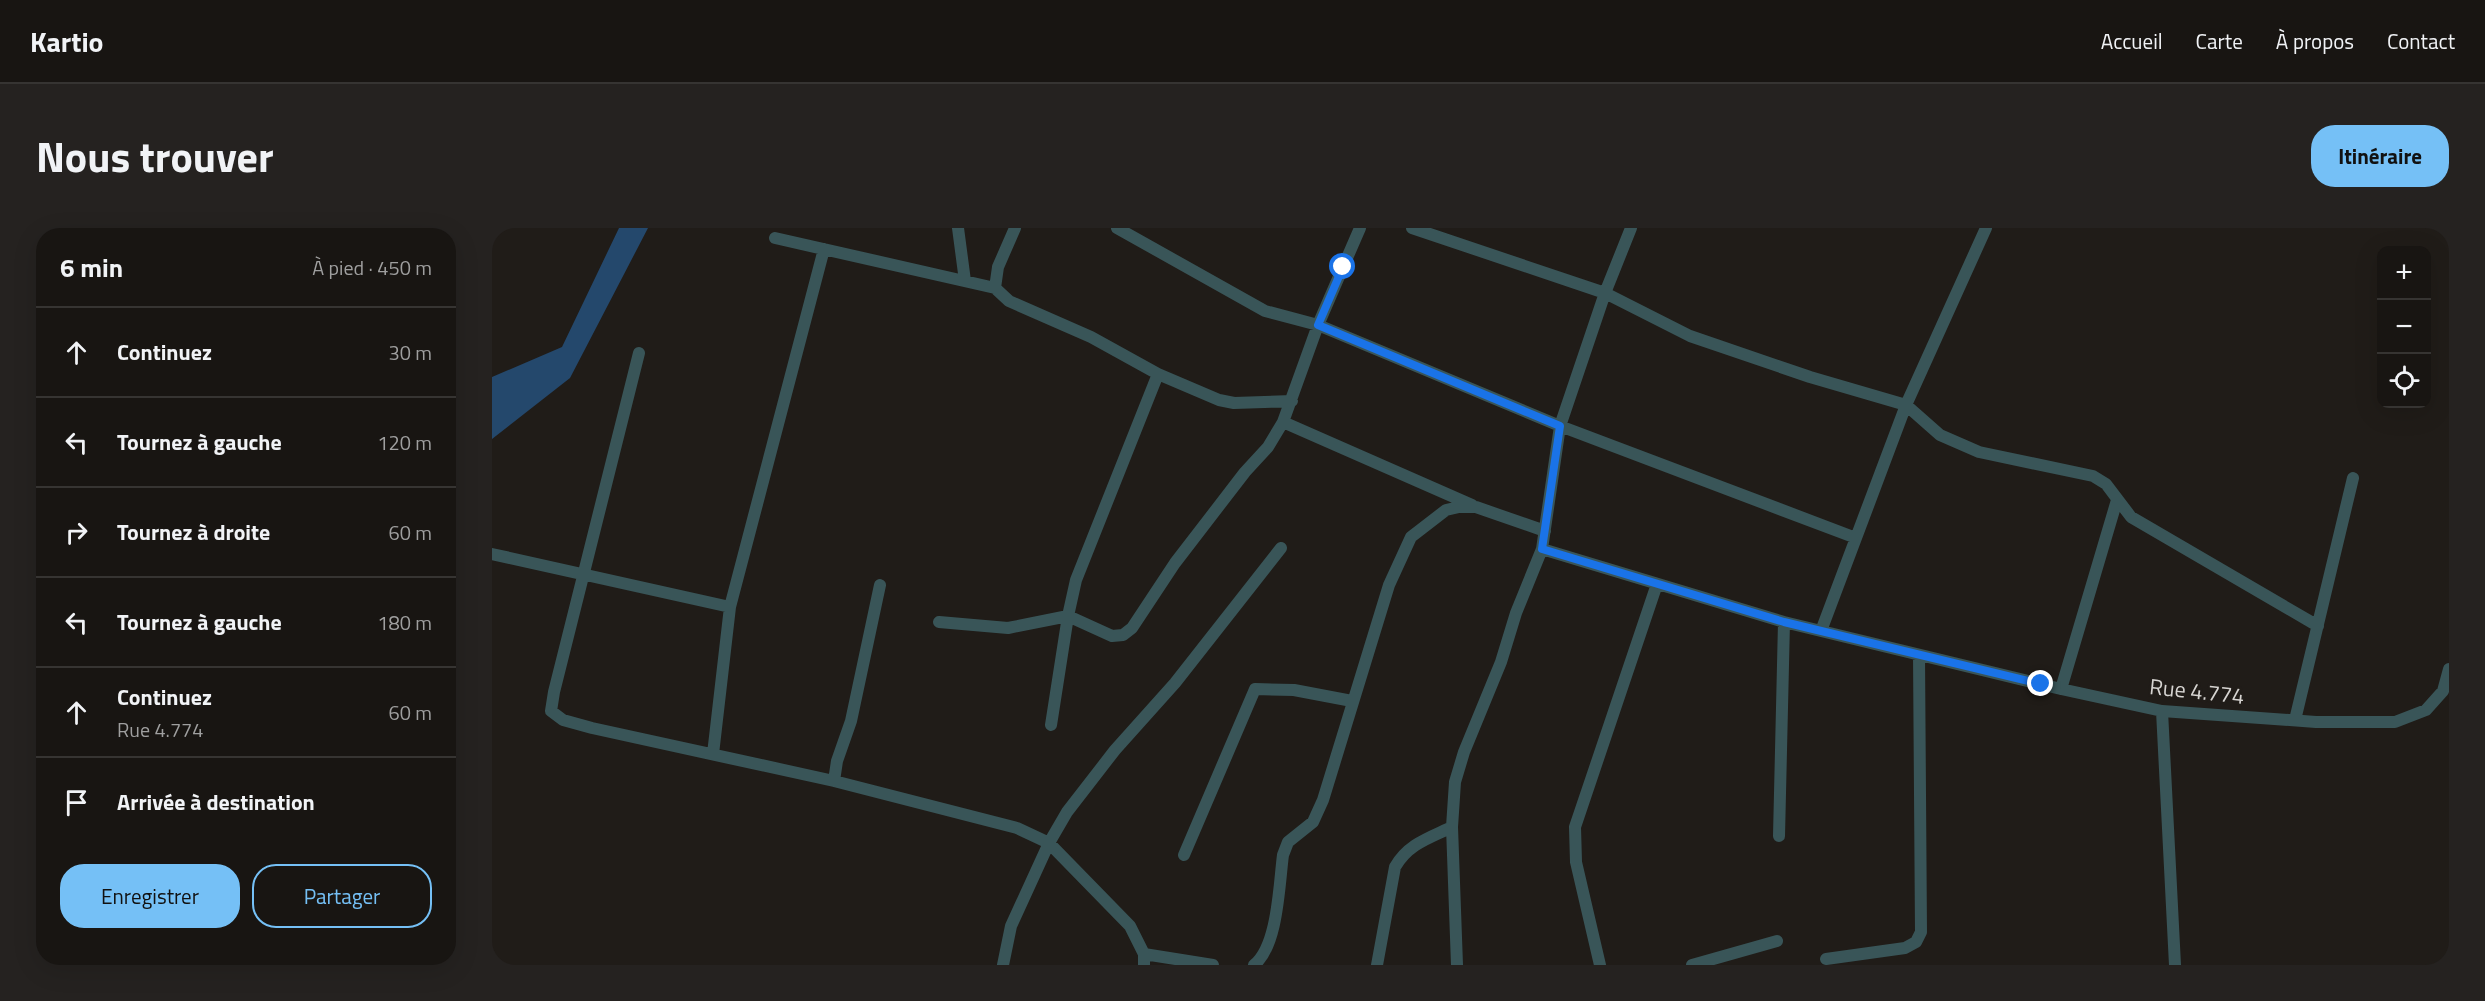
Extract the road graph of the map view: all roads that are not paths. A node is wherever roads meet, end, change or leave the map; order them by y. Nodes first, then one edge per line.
1 (958, 228) edge
2 (1015, 228) edge
3 (1117, 228) edge
4 (1360, 228) edge
5 (1412, 228) edge
6 (1631, 228) edge
7 (1986, 228) edge
8 (775, 238) dead end
9 (824, 249) junction
10 (965, 281) junction
11 (995, 288) junction
12 (1605, 293) junction
13 (1318, 325) junction
14 (639, 353) dead end
15 (1158, 374) junction
16 (1292, 401) junction
17 (1906, 405) junction
18 (1283, 422) junction
19 (1560, 426) junction
20 (2354, 478) dead end
21 (2117, 500) junction
22 (1476, 507) junction
23 (1545, 531) junction
24 (1856, 538) junction
25 (1281, 548) dead end
26 (1542, 549) junction
27 (492, 554) edge
28 (583, 576) junction
29 (1657, 584) junction
30 (880, 585) dead end
31 (730, 607) junction
32 (1068, 616) junction
33 (939, 622) dead end
34 (1784, 622) junction
35 (2318, 626) junction
36 (1821, 631) junction
37 (1919, 655) junction
38 (2449, 669) edge
39 (2061, 689) junction
40 (1353, 700) junction
41 (2162, 711) junction
42 (2295, 720) junction
43 (1051, 725) dead end
44 (713, 754) junction
45 (834, 781) junction
46 (1452, 827) junction
47 (1779, 836) dead end
48 (1049, 843) junction
49 (1185, 855) dead end
50 (1777, 941) dead end
51 (1144, 959) edge
52 (1826, 959) dead end
53 (1003, 965) edge
54 (1213, 965) edge
55 (1254, 965) edge
56 (1377, 965) edge
57 (1458, 965) edge
58 (1600, 965) edge
59 (1692, 965) edge
60 (2175, 965) edge

1 - 10 street
2 - 11 street
3 - 13 street
4 - 13 street
5 - 12 street
6 - 12 street
7 - 17 street
8 - 9 street
9 - 10 street
9 - 31 street
10 - 11 street
11 - 15 street
12 - 17 street
12 - 19 street
13 - 16 street
13 - 19 street
14 - 28 street
15 - 16 street
15 - 32 street
16 - 18 street
17 - 21 street
17 - 24 street
18 - 22 street
18 - 32 street
19 - 23 street
19 - 24 street
20 - 35 street
21 - 35 street
21 - 39 street
22 - 23 street
22 - 40 street
23 - 26 street
24 - 36 street
25 - 48 street
26 - 29 street, Rue 4.774
26 - 46 street
27 - 28 street
28 - 31 street
28 - 44 street
29 - 34 street, Rue 4.774
29 - 58 street
30 - 45 street
31 - 44 street
32 - 33 street
32 - 43 street
34 - 36 street, Rue 4.774
34 - 47 street
35 - 42 street
36 - 37 street, Rue 4.774
37 - 39 street, Rue 4.774
37 - 52 street
38 - 42 street, Rue 4.774
39 - 41 street, Rue 4.774
40 - 49 street
40 - 55 street
41 - 42 street, Rue 4.774
41 - 60 street
44 - 45 street
45 - 48 street
46 - 56 street
46 - 57 street
48 - 51 street
48 - 53 street
50 - 59 street
51 - 54 street

